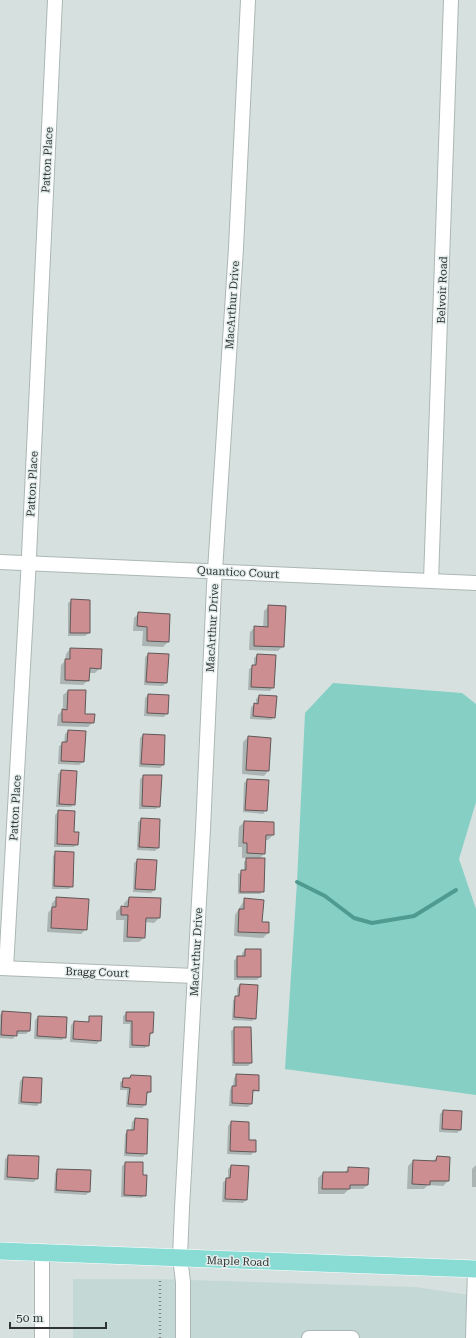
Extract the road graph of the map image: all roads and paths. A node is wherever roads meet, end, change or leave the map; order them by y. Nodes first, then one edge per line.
1 (55, 0) edge
2 (248, 0) edge
3 (451, 0) edge
4 (0, 562) edge
5 (28, 563) junction
6 (215, 570) junction
7 (431, 581) junction
8 (476, 583) edge
9 (3, 968) edge
10 (194, 976) junction
11 (0, 1251) edge
12 (42, 1253) junction
13 (180, 1257) junction
14 (475, 1269) edge
15 (160, 1281) dead end
16 (42, 1338) edge
17 (160, 1338) edge
18 (182, 1338) edge
19 (309, 1338) edge
20 (352, 1338) edge
21 (473, 1338) edge

1 - 5 street, Patton Place
2 - 6 street, MacArthur Drive
3 - 7 street, Belvoir Road
4 - 5 street, Quantico Court
5 - 6 street, Quantico Court
5 - 9 street, Patton Place
6 - 7 street, Quantico Court
6 - 10 street, MacArthur Drive
7 - 8 street, Quantico Court
9 - 10 street, Bragg Court
10 - 13 street, MacArthur Drive
11 - 12 main road, Maple Road
12 - 13 main road, Maple Road
12 - 16 street
13 - 14 main road, Maple Road
13 - 18 street, MacArthur Drive
14 - 21 street
15 - 17 path
19 - 20 street

